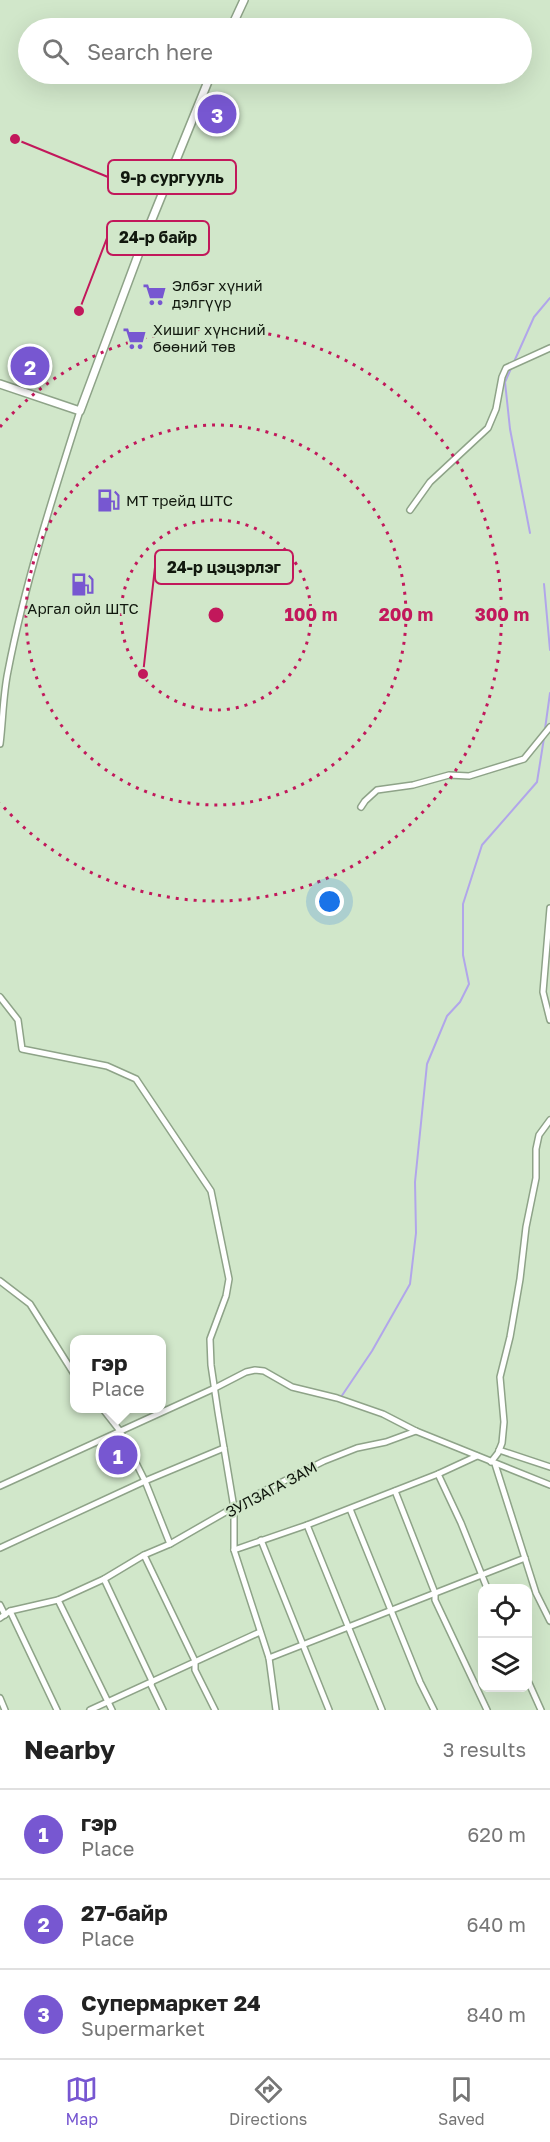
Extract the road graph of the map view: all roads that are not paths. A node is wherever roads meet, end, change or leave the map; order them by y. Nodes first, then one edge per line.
1 (244, 0) edge
2 (236, 18) edge
3 (207, 84) edge
4 (550, 348) edge
5 (0, 384) edge
6 (80, 411) junction
7 (410, 510) dead end
8 (550, 727) edge
9 (0, 744) edge
10 (361, 807) dead end
11 (550, 908) edge
12 (0, 997) edge
13 (550, 1020) edge
14 (550, 1120) edge
15 (0, 1281) edge
16 (70, 1366) edge
17 (215, 1388) junction
18 (166, 1410) edge
19 (106, 1413) edge
20 (160, 1413) edge
21 (120, 1431) junction
22 (416, 1431) junction
23 (224, 1448) junction
24 (499, 1450) junction
25 (477, 1456) junction
26 (493, 1463) junction
27 (550, 1467) edge
28 (438, 1474) junction
29 (145, 1481) junction
30 (0, 1486) edge
31 (549, 1486) edge
32 (395, 1491) junction
33 (234, 1509) junction
34 (350, 1509) junction
35 (307, 1525) junction
36 (261, 1540) junction
37 (170, 1544) junction
38 (0, 1548) edge
39 (234, 1550) junction
40 (144, 1555) junction
41 (525, 1558) junction
42 (481, 1575) junction
43 (104, 1580) junction
44 (485, 1584) edge
45 (435, 1593) junction
46 (58, 1600) junction
47 (0, 1605) edge
48 (391, 1610) junction
49 (5, 1615) edge
50 (550, 1621) edge
51 (348, 1628) junction
52 (260, 1632) junction
53 (303, 1644) junction
54 (269, 1658) junction
55 (195, 1661) junction
56 (152, 1681) junction
57 (532, 1690) edge
58 (0, 1698) edge
59 (108, 1702) junction
60 (5, 1710) edge
61 (57, 1710) edge
62 (90, 1710) edge
63 (112, 1710) edge
64 (163, 1710) edge
65 (215, 1710) edge
66 (276, 1710) edge
67 (329, 1710) edge
68 (382, 1710) edge
69 (434, 1710) edge
70 (487, 1710) edge
71 (541, 1710) edge

1 - 2 street
3 - 6 street
4 - 7 street
5 - 6 street
6 - 9 street
8 - 10 street
11 - 13 street
12 - 17 street
14 - 24 street
15 - 16 street
17 - 18 street
17 - 22 street
17 - 23 street
19 - 21 street
20 - 21 street
21 - 29 street
21 - 30 street
22 - 25 street
22 - 33 street, ЗУЛЗАГА ЗАМ
23 - 29 street
23 - 33 street
24 - 26 street
24 - 27 street
25 - 26 street
25 - 28 street
26 - 31 street
26 - 41 street
28 - 32 street
28 - 42 street
29 - 37 street
29 - 38 street
32 - 34 street
32 - 45 street
33 - 37 street, ЗУЛЗАГА ЗАМ
33 - 39 street
34 - 35 street
34 - 48 street
35 - 36 street
35 - 51 street
36 - 39 street
36 - 53 street
37 - 40 street, ЗУЛЗАГА ЗАМ
39 - 52 street
40 - 43 street, ЗУЛЗАГА ЗАМ
40 - 55 street
41 - 42 street
41 - 50 street
42 - 44 street
42 - 45 street
43 - 46 street, ЗУЛЗАГА ЗАМ
43 - 56 street
45 - 48 street
45 - 70 street
46 - 49 street, ЗУЛЗАГА ЗАМ
46 - 59 street
47 - 49 street
48 - 51 street
48 - 69 street
49 - 61 street
51 - 53 street
51 - 68 street
52 - 54 street
52 - 55 street
53 - 54 street
53 - 67 street
54 - 66 street
55 - 56 street
55 - 65 street
56 - 59 street
56 - 64 street
57 - 71 street
58 - 60 street
59 - 62 street
59 - 63 street

